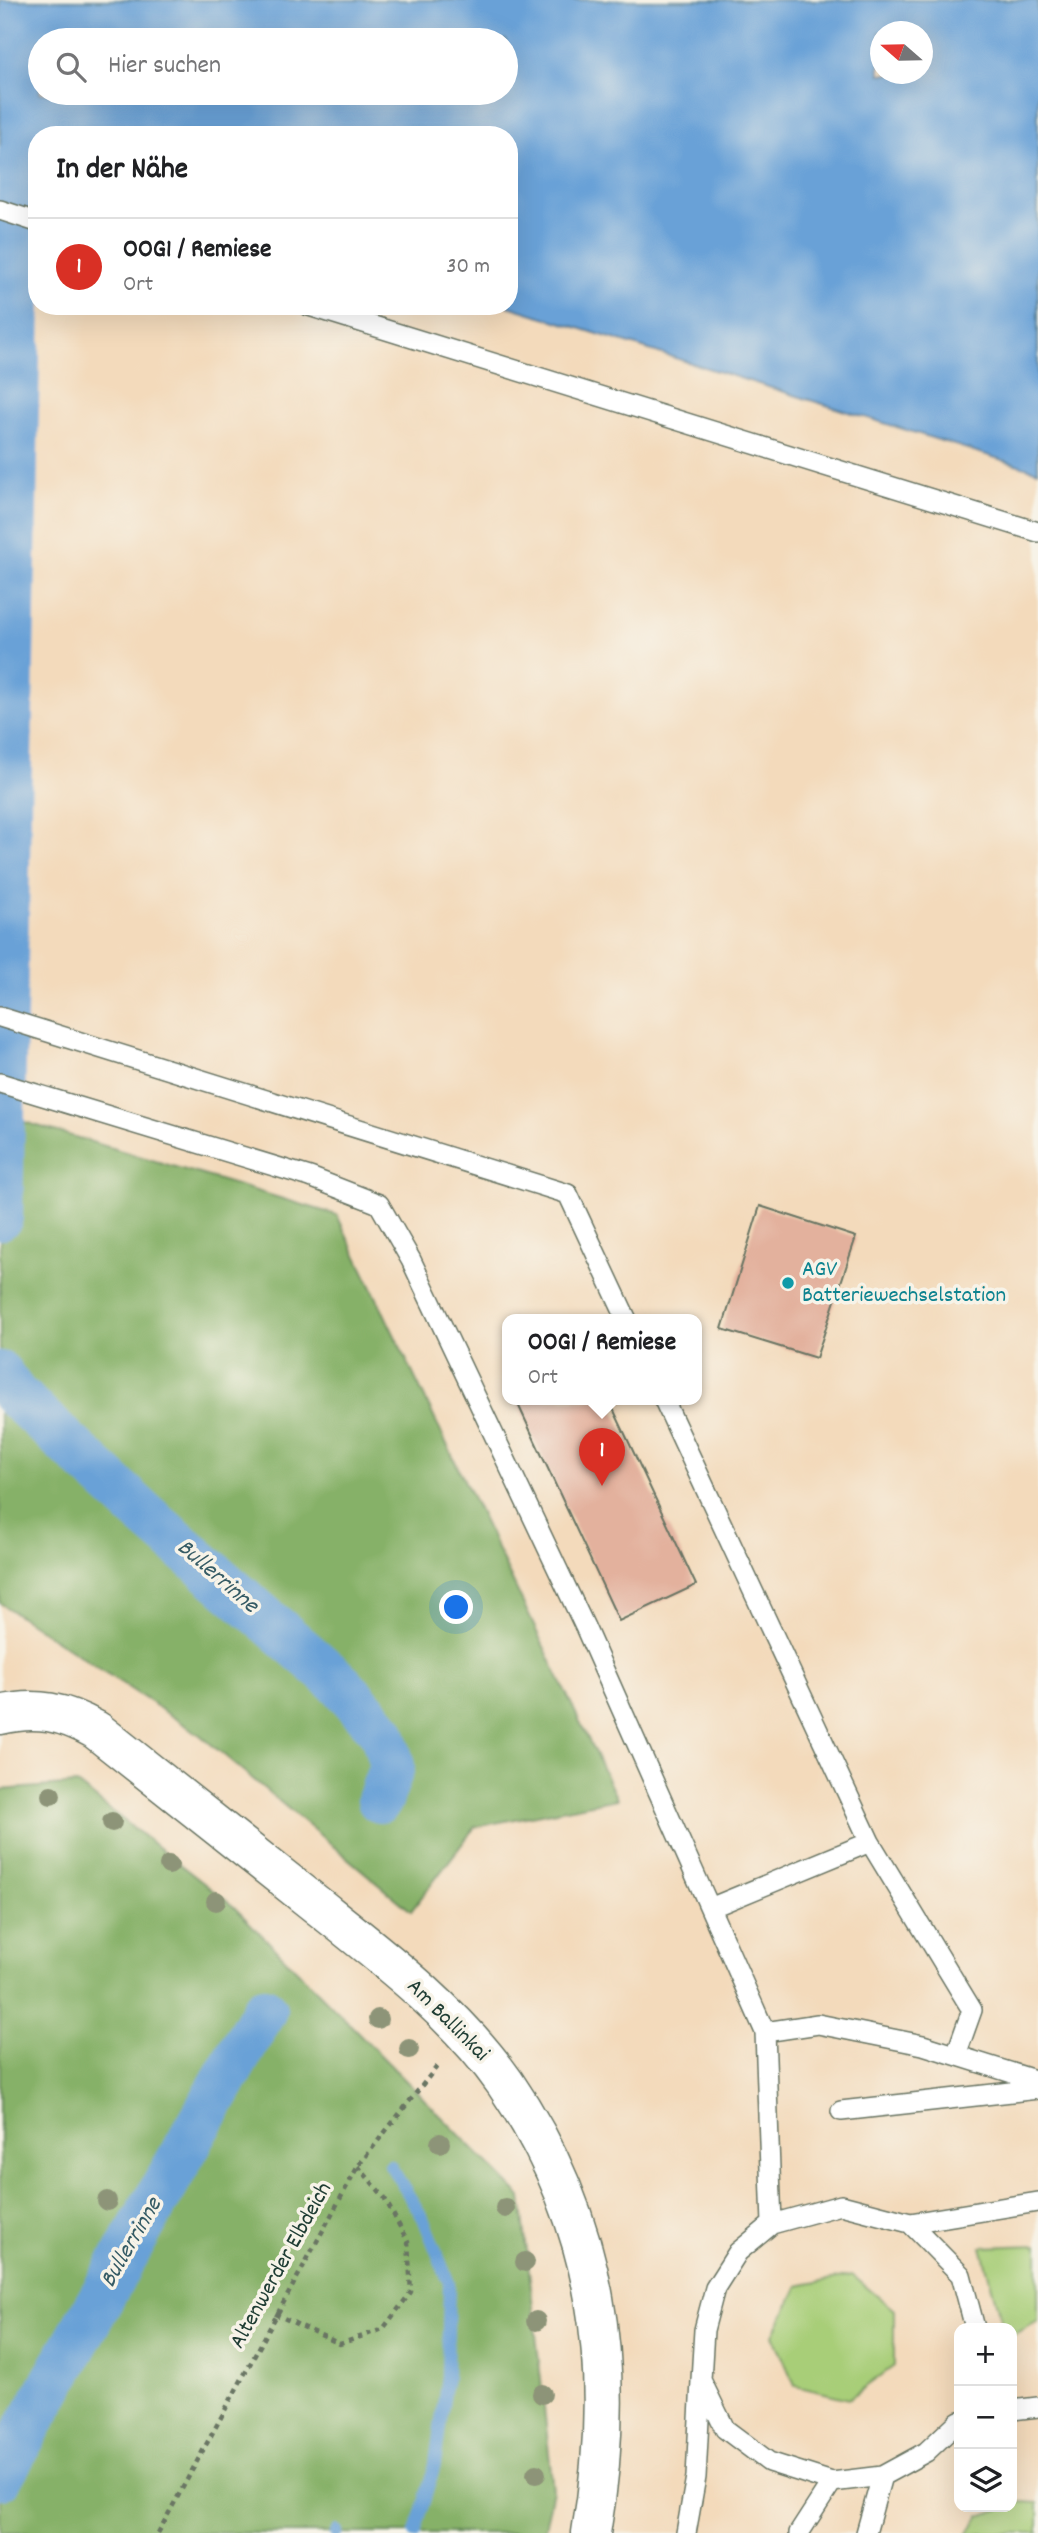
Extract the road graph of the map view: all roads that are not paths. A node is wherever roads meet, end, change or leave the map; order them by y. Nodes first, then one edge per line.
1 (0, 211) edge
2 (28, 219) edge
3 (338, 315) edge
4 (1038, 532) edge
5 (0, 1017) edge
6 (0, 1083) edge
7 (624, 1314) edge
8 (666, 1405) edge
9 (0, 1716) edge
10 (870, 1842) junction
11 (710, 1908) junction
12 (765, 2032) junction
13 (956, 2055) junction
14 (1038, 2081) edge
15 (1038, 2090) edge
16 (841, 2111) dead end
17 (1038, 2202) edge
18 (910, 2223) junction
19 (772, 2224) junction
20 (974, 2323) edge
21 (701, 2380) junction
22 (1038, 2407) edge
23 (1017, 2409) edge
24 (954, 2426) edge
25 (882, 2476) junction
26 (832, 2482) junction
27 (591, 2533) edge
28 (686, 2533) edge
29 (799, 2533) edge
30 (866, 2533) edge

1 - 2 lane
3 - 4 lane
5 - 7 lane
6 - 11 lane
8 - 10 lane
9 - 27 street, Am Ballinkai
10 - 11 lane
10 - 13 lane
11 - 12 lane
12 - 13 lane
12 - 19 lane
13 - 14 lane
15 - 16 lane
17 - 18 lane
18 - 19 lane
18 - 20 lane
19 - 21 lane
21 - 26 lane
21 - 28 lane
22 - 23 lane
24 - 25 lane
25 - 26 lane
25 - 30 lane
26 - 29 lane

